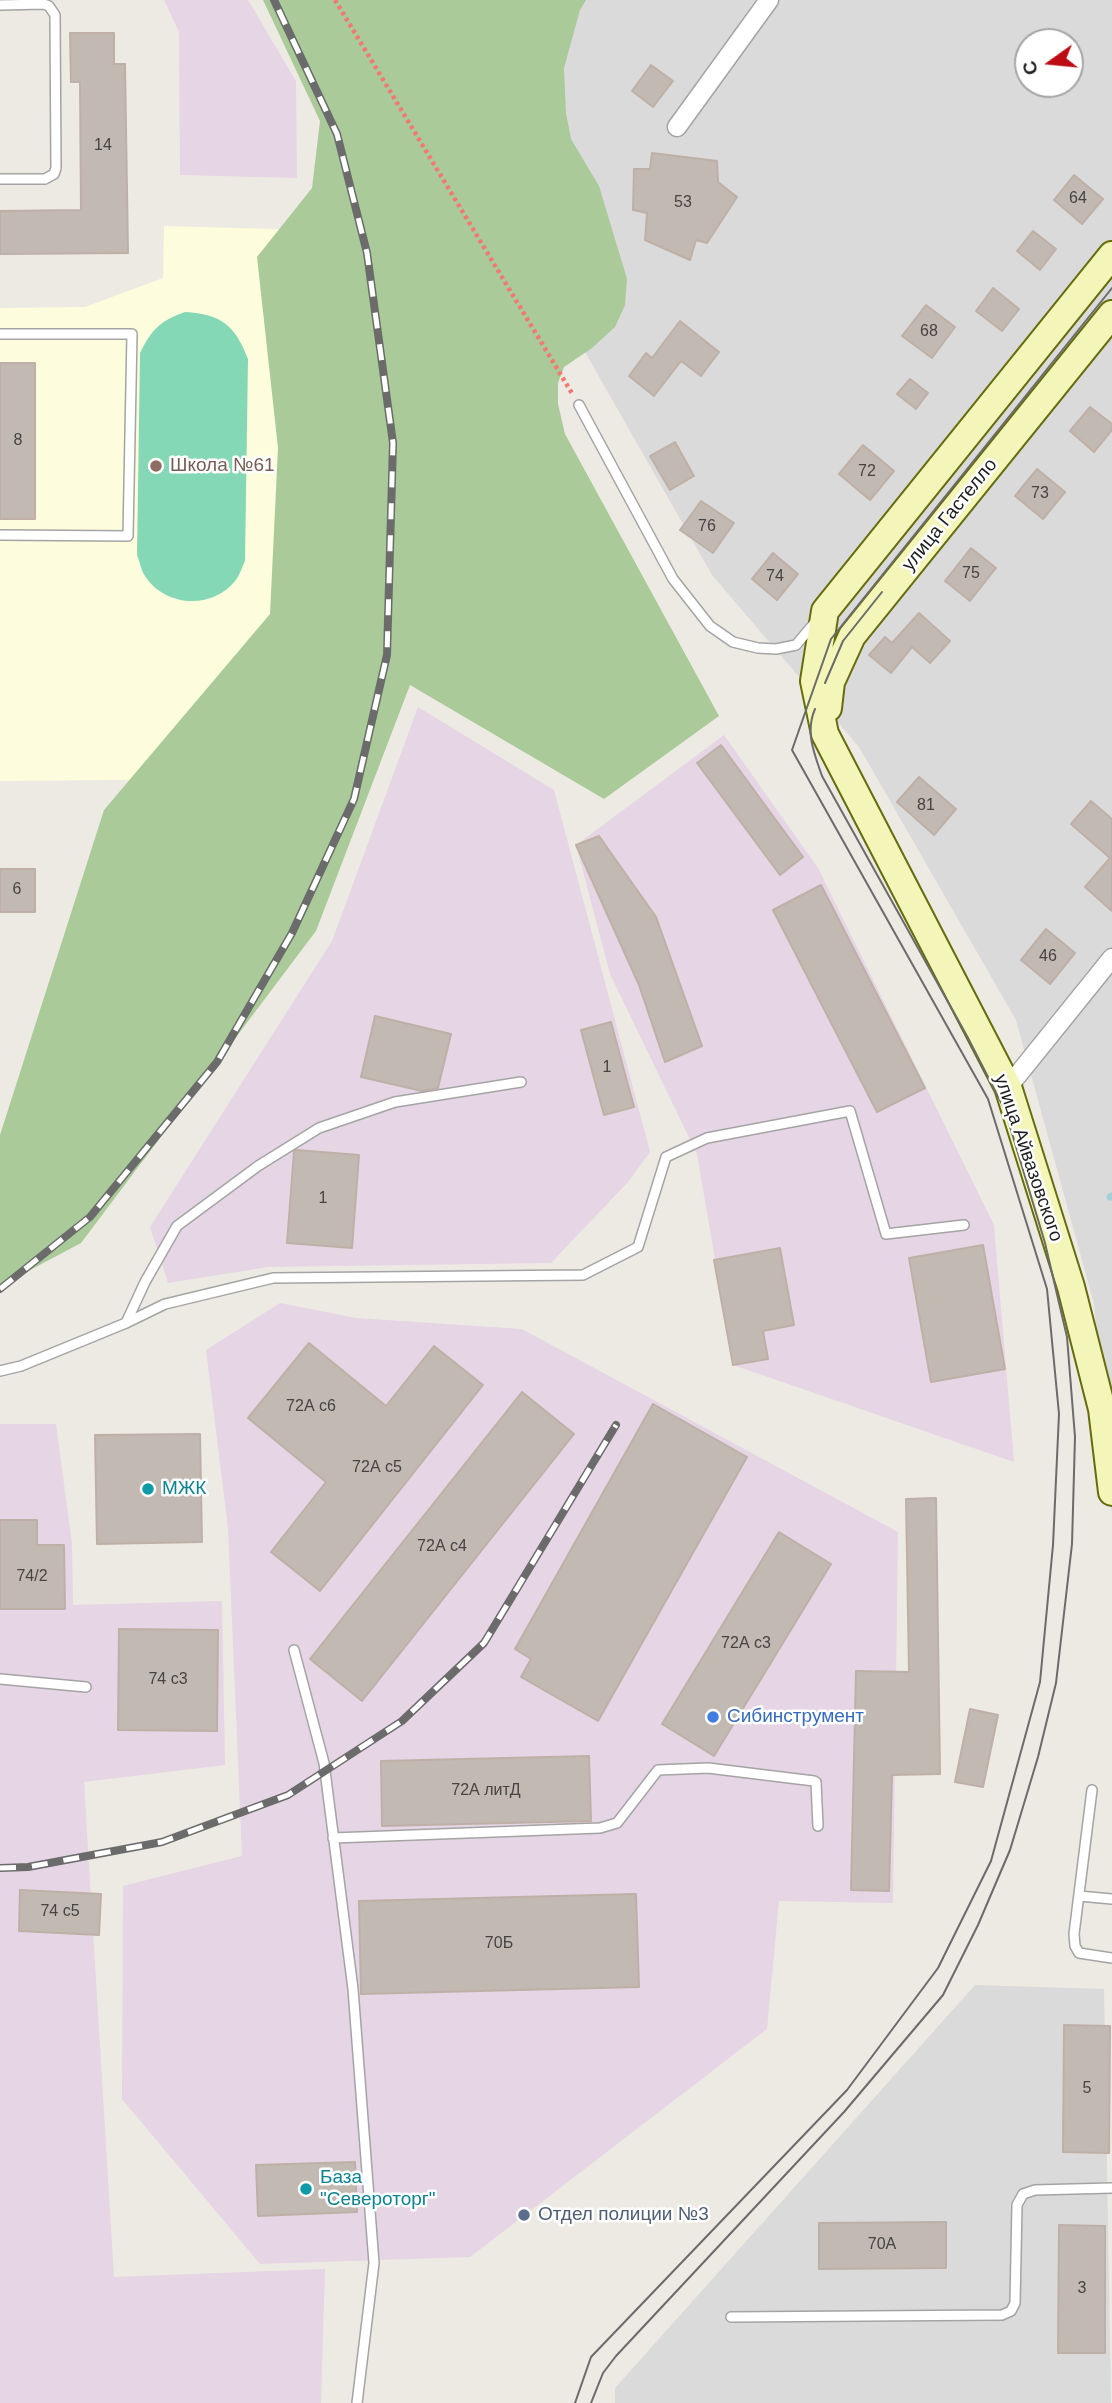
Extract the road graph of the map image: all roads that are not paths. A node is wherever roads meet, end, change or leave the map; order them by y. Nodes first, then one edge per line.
1 (769, 0) edge
2 (0, 5) edge
3 (677, 127) dead end
4 (0, 179) edge
5 (1112, 255) edge
6 (1112, 314) edge
7 (0, 334) edge
8 (579, 405) road end
9 (0, 535) edge
10 (825, 611) junction
11 (825, 734) junction
12 (1112, 958) edge
13 (522, 1082) dead end
14 (1008, 1087) junction
15 (964, 1225) dead end
16 (126, 1323) junction
17 (0, 1371) edge
18 (1107, 1407) edge
19 (1112, 1492) edge
20 (294, 1650) dead end
21 (0, 1679) edge
22 (86, 1687) dead end
23 (1092, 1790) dead end
24 (818, 1826) dead end
25 (333, 1838) junction
26 (1079, 1896) junction
27 (1112, 1899) edge
28 (1112, 1958) edge
29 (1112, 2188) edge
30 (731, 2317) dead end
31 (357, 2403) edge

1 - 3 street
2 - 4 lane
5 - 10 street
6 - 11 street, улица Гастелло
7 - 9 lane
8 - 10 lane
10 - 11 street, улица Айвазовского
11 - 14 street, улица Айвазовского
12 - 14 street
13 - 16 lane
14 - 18 street, улица Айвазовского
15 - 16 lane
16 - 17 lane
18 - 19 street, улица Айвазовского
20 - 25 lane
21 - 22 lane
23 - 26 lane
24 - 25 lane
25 - 31 lane
26 - 27 lane
26 - 28 lane
29 - 30 lane

